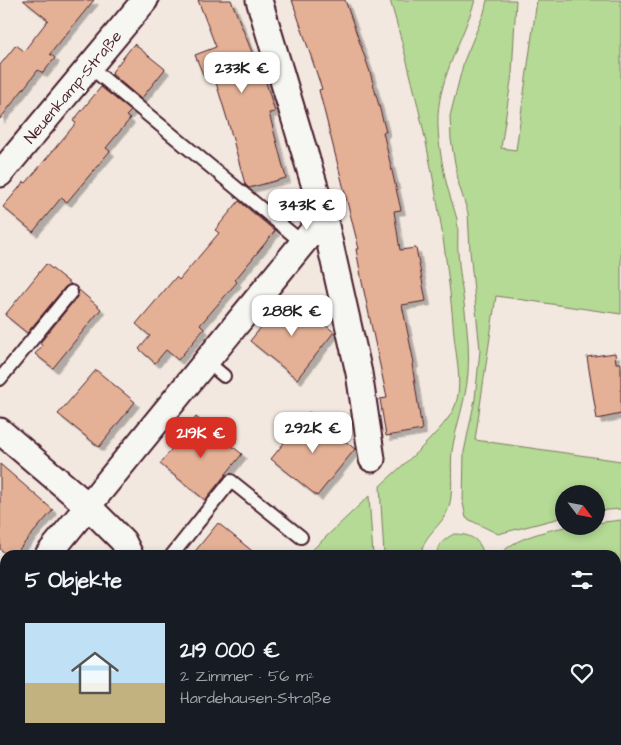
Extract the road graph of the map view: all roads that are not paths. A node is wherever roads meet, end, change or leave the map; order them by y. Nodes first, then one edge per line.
1 (145, 0) edge
2 (259, 0) edge
3 (90, 67) junction
4 (0, 174) edge
5 (324, 217) junction
6 (303, 243) junction
7 (71, 292) dead end
8 (0, 379) edge
9 (0, 431) edge
10 (372, 459) dead end
11 (88, 506) junction
12 (301, 537) dead end
13 (52, 550) edge
14 (128, 550) edge
15 (176, 550) edge

1 - 3 street, Neuenkamp-Straße
2 - 5 street
3 - 4 street, Neuenkamp-Straße
3 - 6 lane
5 - 6 street
5 - 10 street
6 - 11 street
7 - 8 lane
9 - 11 street
11 - 13 street
11 - 14 street
12 - 15 lane

